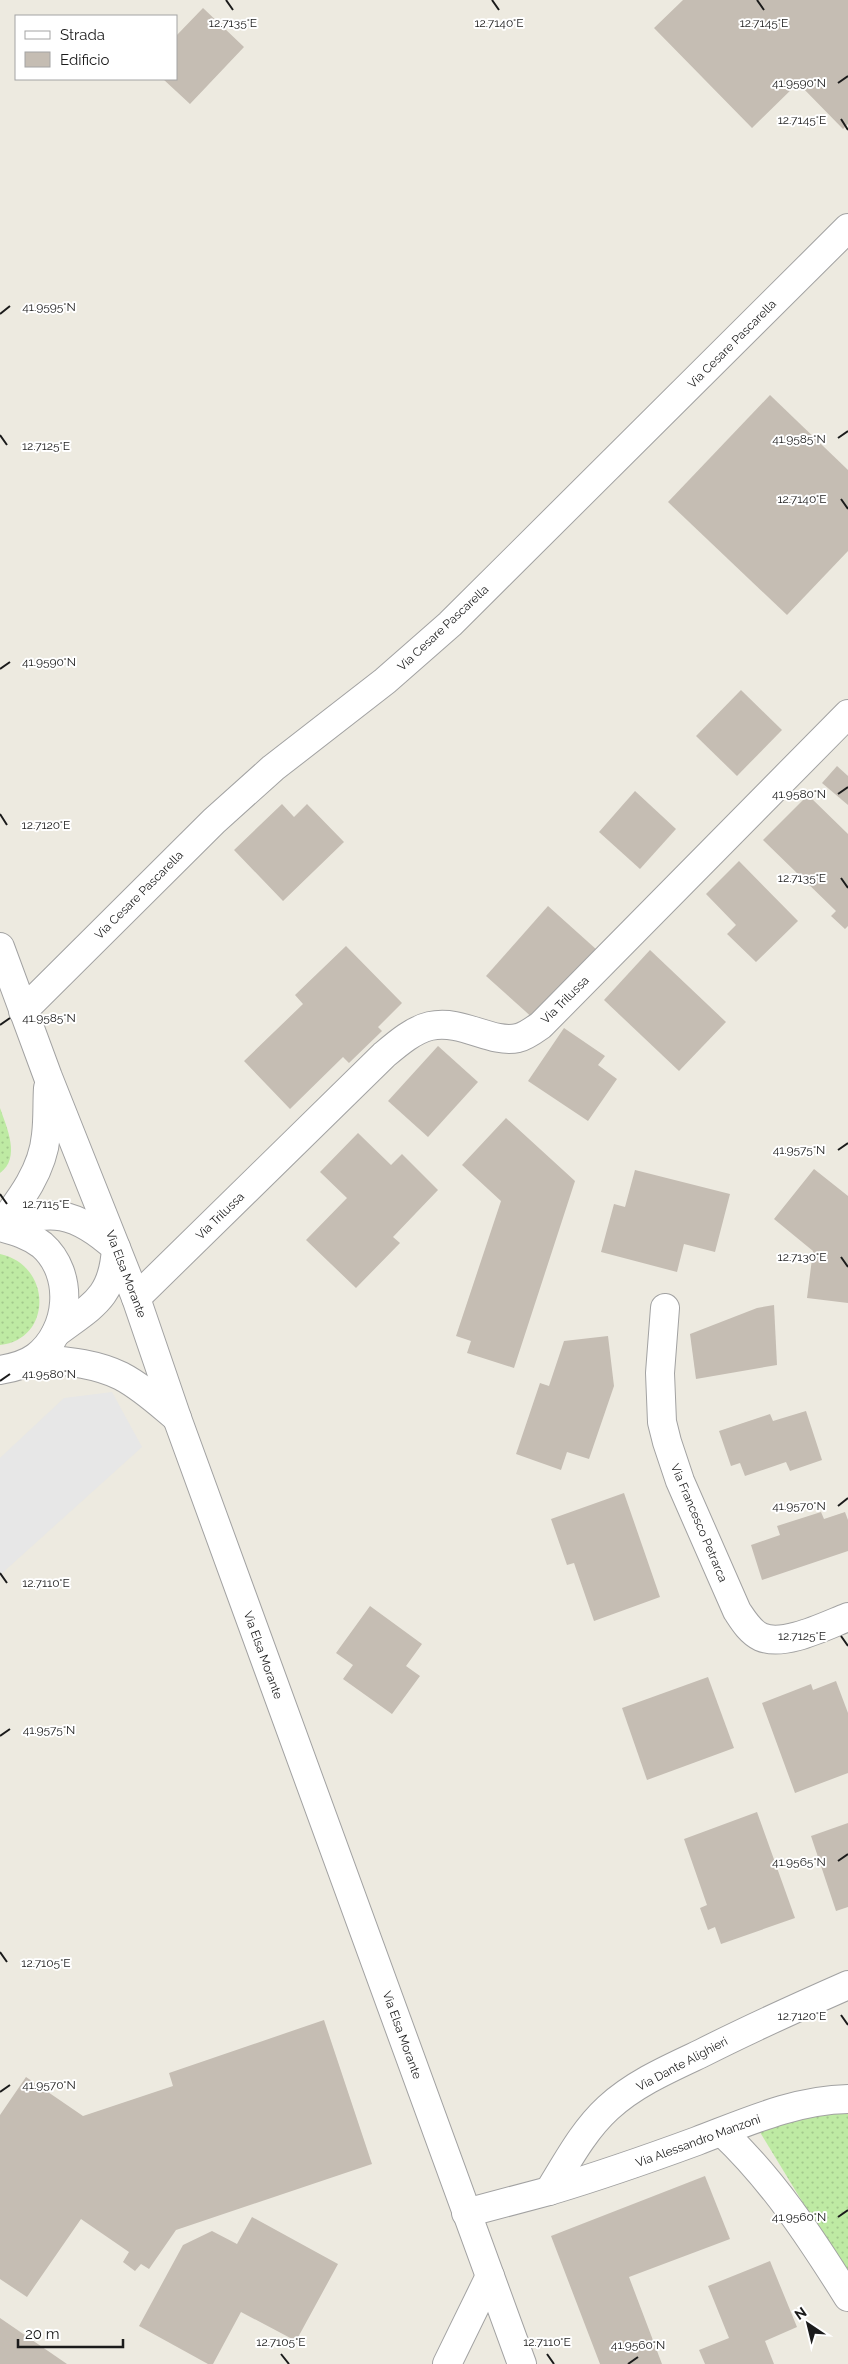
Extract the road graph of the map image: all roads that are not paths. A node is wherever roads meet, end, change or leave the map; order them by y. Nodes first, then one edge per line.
1 (848, 228) edge
2 (848, 714) edge
3 (0, 947) edge
4 (23, 1010) junction
5 (48, 1077) junction
6 (0, 1226) edge
7 (116, 1248) junction
8 (136, 1298) junction
9 (665, 1308) dead end
10 (56, 1333) junction
11 (35, 1358) junction
12 (0, 1370) edge
13 (177, 1418) junction
14 (848, 1618) edge
15 (848, 1985) edge
16 (848, 2099) edge
17 (722, 2132) junction
18 (549, 2191) junction
19 (466, 2212) junction
20 (490, 2276) junction
21 (848, 2297) edge
22 (447, 2364) edge
23 (522, 2364) edge

1 - 4 street, Via Cesare Pascarella
2 - 8 street, Via Trilussa
3 - 4 street, Via Elsa Morante
4 - 5 street, Via Elsa Morante
5 - 6 street
5 - 7 street, Via Elsa Morante
6 - 7 street
6 - 10 street
7 - 8 street, Via Elsa Morante
7 - 10 street
8 - 13 street, Via Elsa Morante
9 - 14 street, Via Francesco Petrarca
10 - 11 street
11 - 12 street
11 - 13 street
13 - 19 street, Via Elsa Morante
15 - 18 street, Via Dante Alighieri
16 - 17 street, Via Alessandro Manzoni
17 - 18 street, Via Alessandro Manzoni
17 - 21 street
18 - 19 street
19 - 20 street, Via Elsa Morante
20 - 22 street
20 - 23 street, Via Elsa Morante

